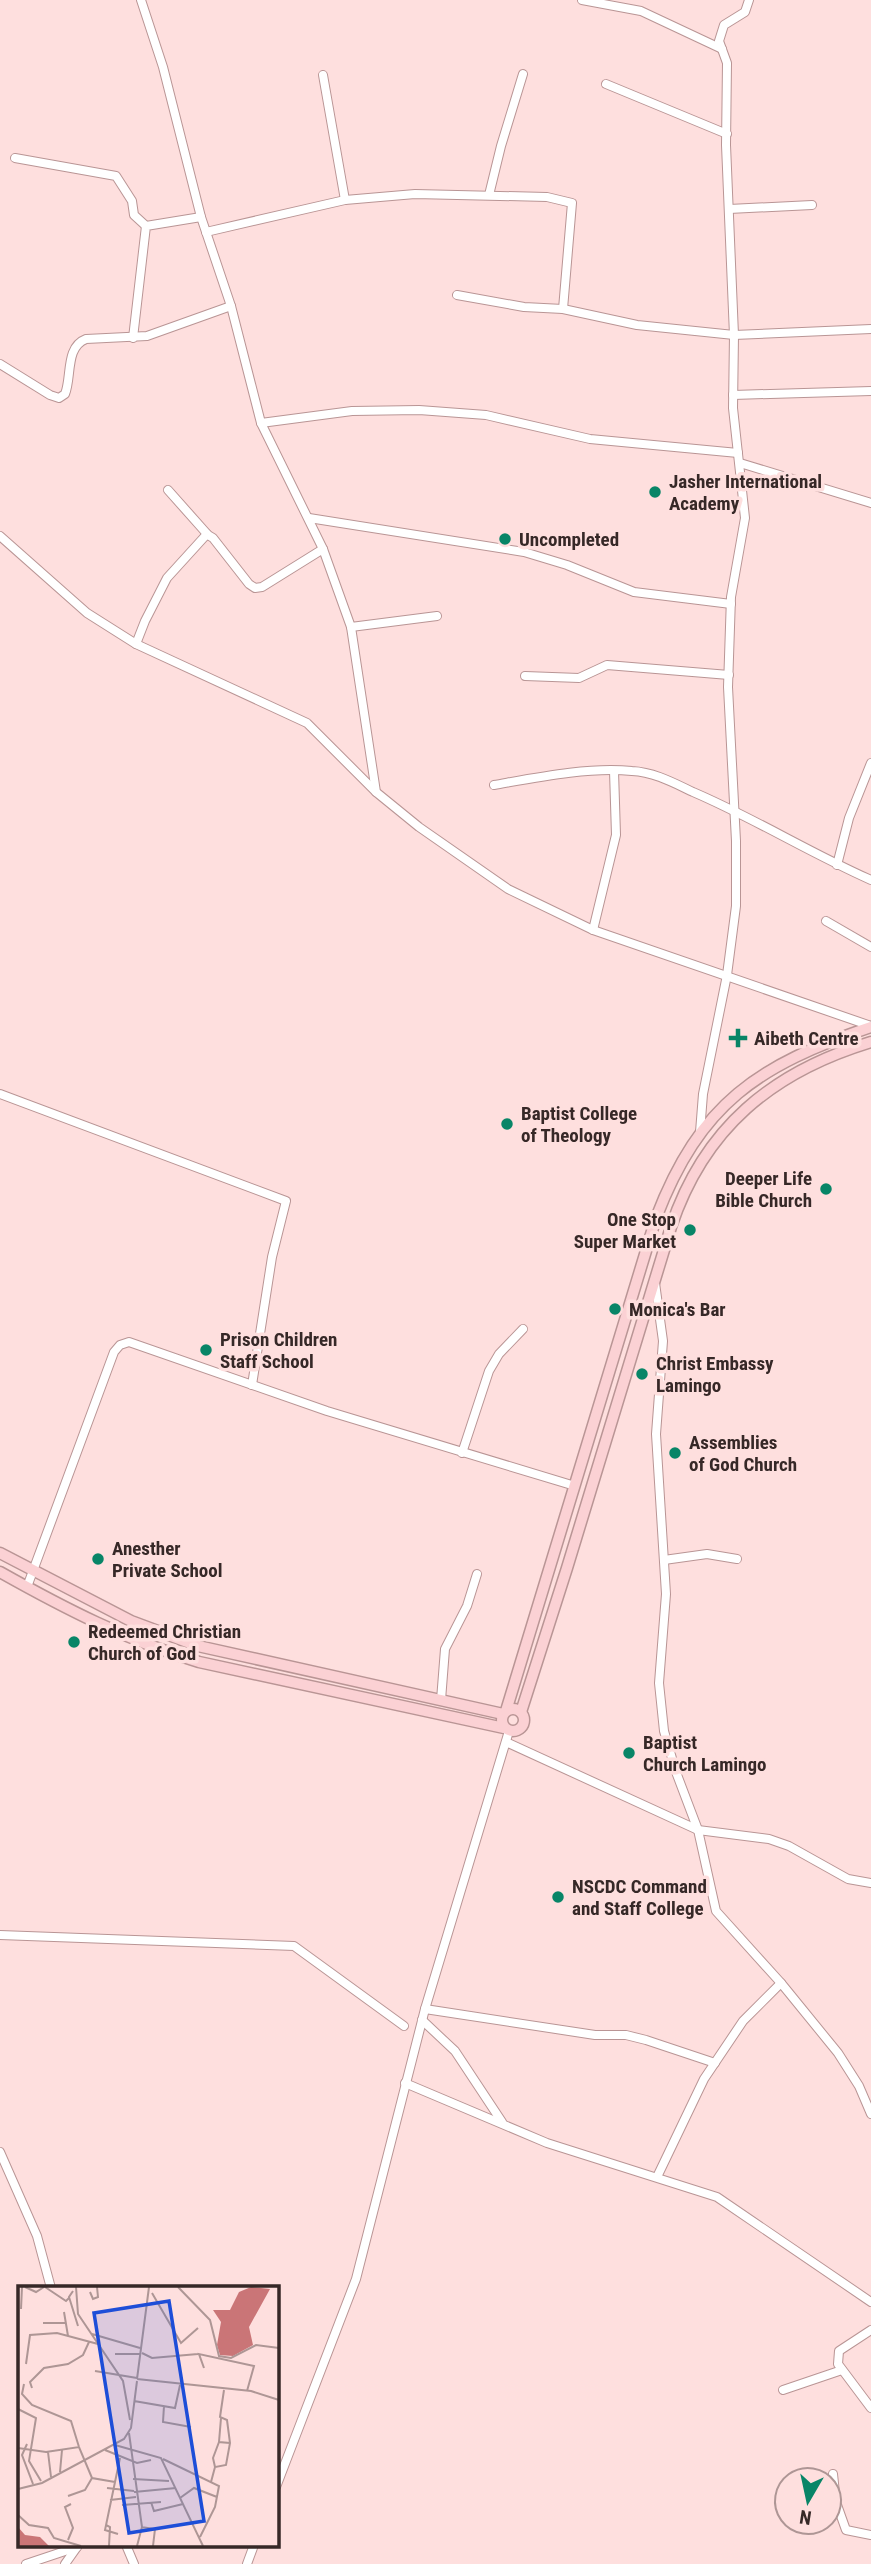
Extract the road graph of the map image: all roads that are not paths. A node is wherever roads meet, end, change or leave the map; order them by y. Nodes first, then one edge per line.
1 (141, 0) edge
2 (582, 0) edge
3 (749, 0) edge
4 (722, 49) junction
5 (523, 74) dead end
6 (323, 75) dead end
7 (606, 84) dead end
8 (727, 134) junction
9 (15, 158) dead end
10 (489, 195) junction
11 (345, 200) junction
12 (812, 205) dead end
13 (729, 209) junction
14 (201, 218) junction
15 (146, 226) junction
16 (206, 232) junction
17 (457, 295) dead end
18 (231, 306) junction
19 (563, 309) junction
20 (871, 329) edge
21 (734, 335) junction
22 (133, 338) junction
23 (0, 364) edge
24 (871, 391) edge
25 (733, 395) junction
26 (261, 423) junction
27 (738, 453) junction
28 (740, 463) junction
29 (168, 490) dead end
30 (871, 503) edge
31 (309, 518) junction
32 (207, 534) junction
33 (0, 536) edge
34 (323, 549) junction
35 (732, 604) junction
36 (437, 616) dead end
37 (351, 627) junction
38 (136, 644) junction
39 (729, 675) junction
40 (525, 676) dead end
41 (871, 763) edge
42 (614, 771) junction
43 (494, 785) dead end
44 (376, 792) junction
45 (735, 810) junction
46 (837, 865) junction
47 (871, 880) edge
48 (826, 921) dead end
49 (593, 930) junction
50 (871, 947) edge
51 (727, 975) junction
52 (871, 1027) edge
53 (871, 1042) edge
54 (0, 1094) edge
55 (700, 1132) junction
56 (655, 1283) junction
57 (523, 1329) dead end
58 (252, 1385) junction
59 (462, 1453) junction
60 (575, 1486) junction
61 (0, 1553) edge
62 (737, 1559) dead end
63 (664, 1560) junction
64 (33, 1571) junction
65 (0, 1572) edge
66 (477, 1574) dead end
67 (27, 1587) junction
68 (441, 1700) junction
69 (505, 1712) junction
70 (521, 1712) junction
71 (506, 1734) junction
72 (698, 1830) junction
73 (871, 1883) edge
74 (0, 1935) edge
75 (782, 1983) junction
76 (425, 2009) junction
77 (422, 2020) junction
78 (404, 2026) dead end
79 (715, 2063) junction
80 (405, 2083) junction
81 (871, 2114) edge
82 (503, 2123) junction
83 (0, 2152) edge
84 (657, 2177) junction
85 (51, 2286) edge
86 (871, 2302) edge
87 (871, 2330) edge
88 (842, 2370) junction
89 (783, 2390) dead end
90 (871, 2408) edge
91 (278, 2482) edge
92 (843, 2522) edge
93 (871, 2535) edge
94 (78, 2546) edge
95 (126, 2546) edge
96 (254, 2546) edge
97 (26, 2564) edge
98 (65, 2564) edge
99 (134, 2564) edge
100 (247, 2564) edge

1 - 14 street
2 - 4 street
3 - 4 street
4 - 8 street
5 - 10 street
6 - 11 street
7 - 8 street
8 - 13 street
9 - 15 street
10 - 11 street
10 - 19 street
11 - 16 street
12 - 13 street
13 - 21 street
14 - 15 street
14 - 16 street
15 - 22 street
16 - 18 street
17 - 19 street
18 - 22 street
18 - 26 street
19 - 21 street
20 - 21 street
21 - 25 street
22 - 23 street
24 - 25 street
25 - 27 street
26 - 27 street
26 - 31 street
27 - 28 street
28 - 30 street
28 - 35 street
29 - 32 street
31 - 34 street
31 - 35 street
32 - 34 street
32 - 38 street
33 - 38 street
34 - 37 street
35 - 39 street
36 - 37 street
37 - 44 street
38 - 44 street
39 - 40 street
39 - 45 street
41 - 46 street
42 - 43 street
42 - 45 street
42 - 49 street
44 - 49 street
45 - 46 street
45 - 51 street
46 - 47 street
48 - 50 street
49 - 51 street
51 - 52 street
51 - 55 street
52 - 55 main road
53 - 56 main road
54 - 58 street
55 - 60 main road
56 - 63 street
56 - 70 main road
57 - 59 street
58 - 59 street
58 - 64 street
59 - 60 street
60 - 69 main road
61 - 64 main road
62 - 63 street
63 - 72 street
64 - 67 street
64 - 68 main road
65 - 67 main road
66 - 68 street
67 - 71 main road
68 - 69 main road
69 - 70 main road
69 - 71 main road
70 - 71 main road
71 - 72 street
71 - 76 street
72 - 73 street
72 - 75 street
74 - 78 street
75 - 79 street
75 - 81 street
76 - 77 street
76 - 79 street
77 - 80 street
77 - 82 street
79 - 84 street
80 - 82 street
80 - 91 street
82 - 84 street
83 - 85 street
84 - 86 street
87 - 88 street
88 - 89 street
88 - 90 street
92 - 93 street
94 - 97 street
94 - 98 street
95 - 99 street
96 - 100 street

